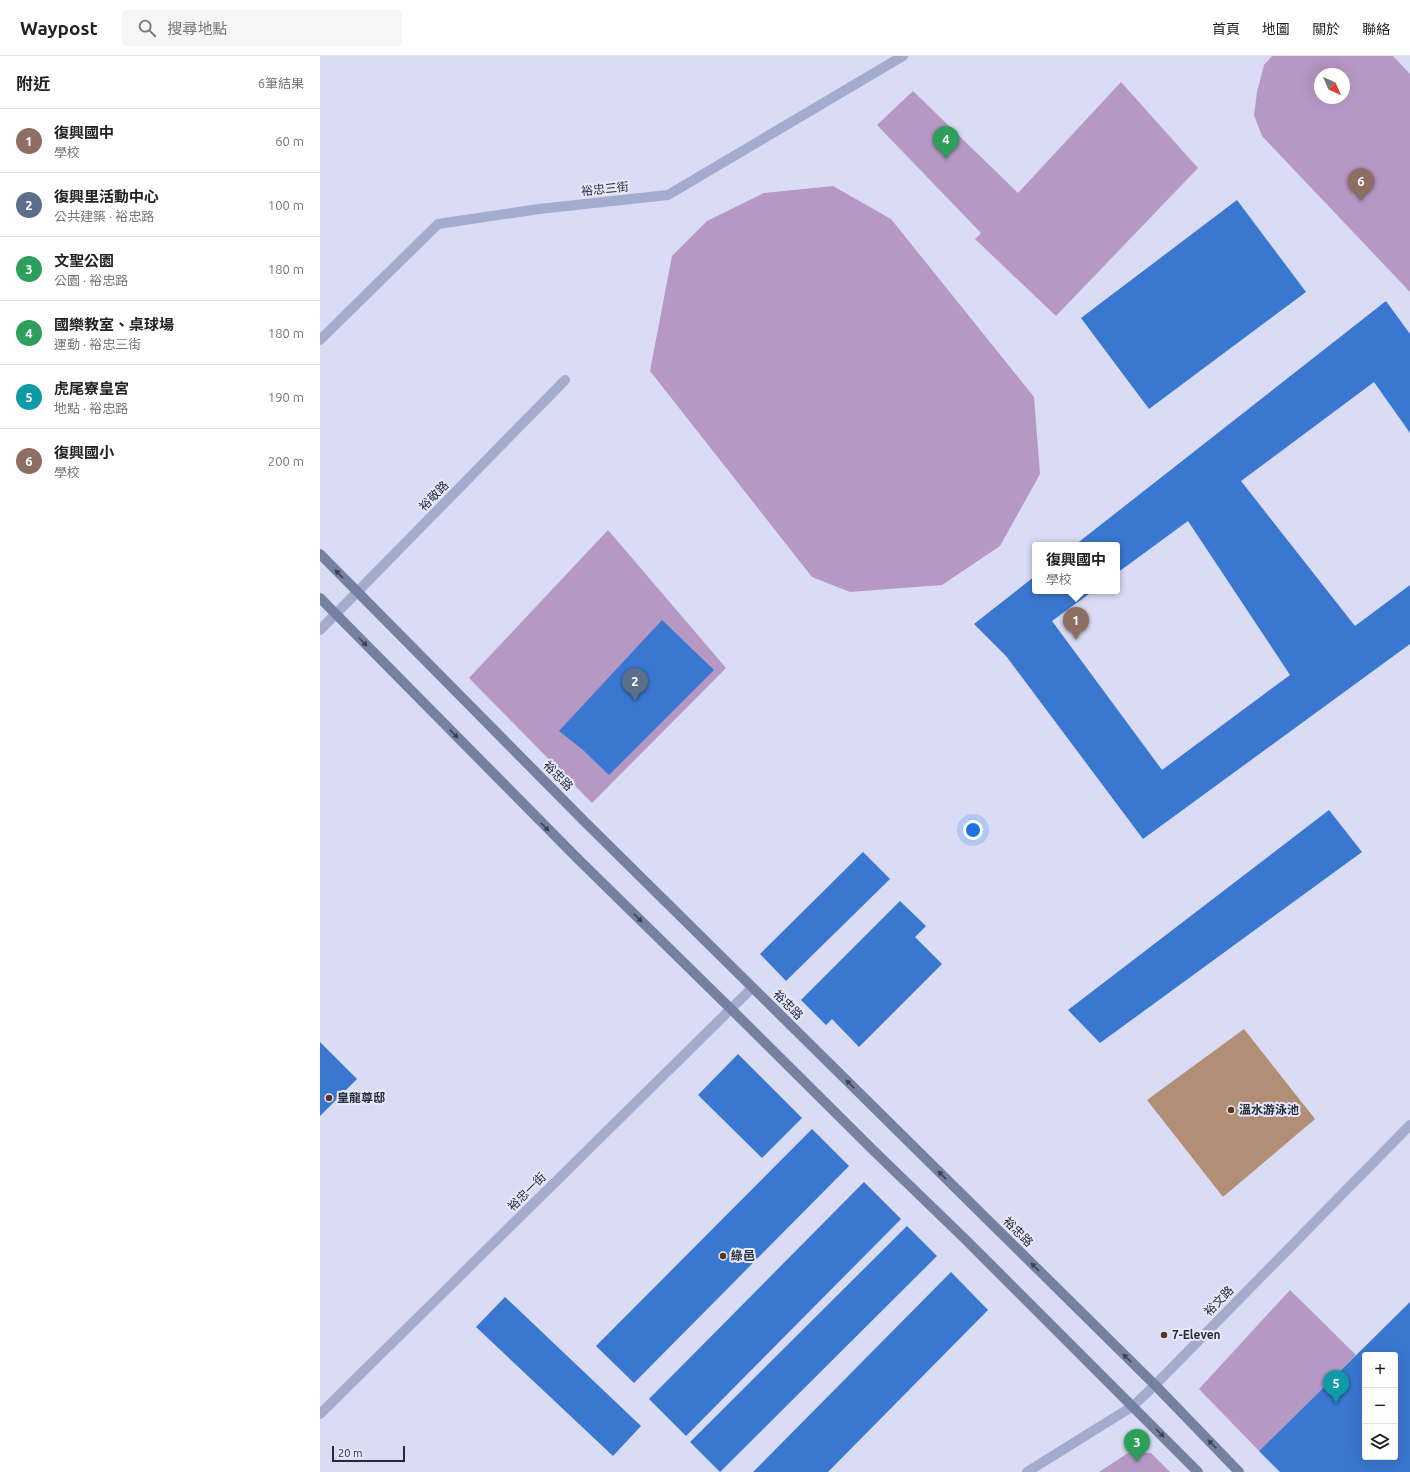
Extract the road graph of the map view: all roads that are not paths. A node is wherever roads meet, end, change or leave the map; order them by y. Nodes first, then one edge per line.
1 (903, 56) edge
2 (320, 340) edge
3 (565, 380) dead end
4 (320, 554) edge
5 (358, 593) junction
6 (320, 598) edge
7 (336, 614) junction
8 (320, 630) edge
9 (752, 988) junction
10 (732, 1010) junction
11 (1410, 1125) edge
12 (1155, 1385) junction
13 (1133, 1406) junction
14 (320, 1414) edge
15 (1027, 1472) edge
16 (1198, 1472) edge
17 (1239, 1472) edge

1 - 2 street, 裕忠三街
3 - 5 street, 裕敬路
5 -> 4 street, 裕忠路
5 - 7 street, 裕敬路
5 - 9 street, 裕忠路
6 - 7 street
7 - 8 street, 裕敬路
7 -> 10 street
9 - 10 street, 裕忠一街
12 -> 9 street, 裕忠路
10 - 13 street
10 - 14 street, 裕忠一街
11 - 12 street, 裕文路
12 - 13 street, 裕文路
17 -> 12 street, 裕忠路
13 - 15 street, 裕文路
13 -> 16 street

